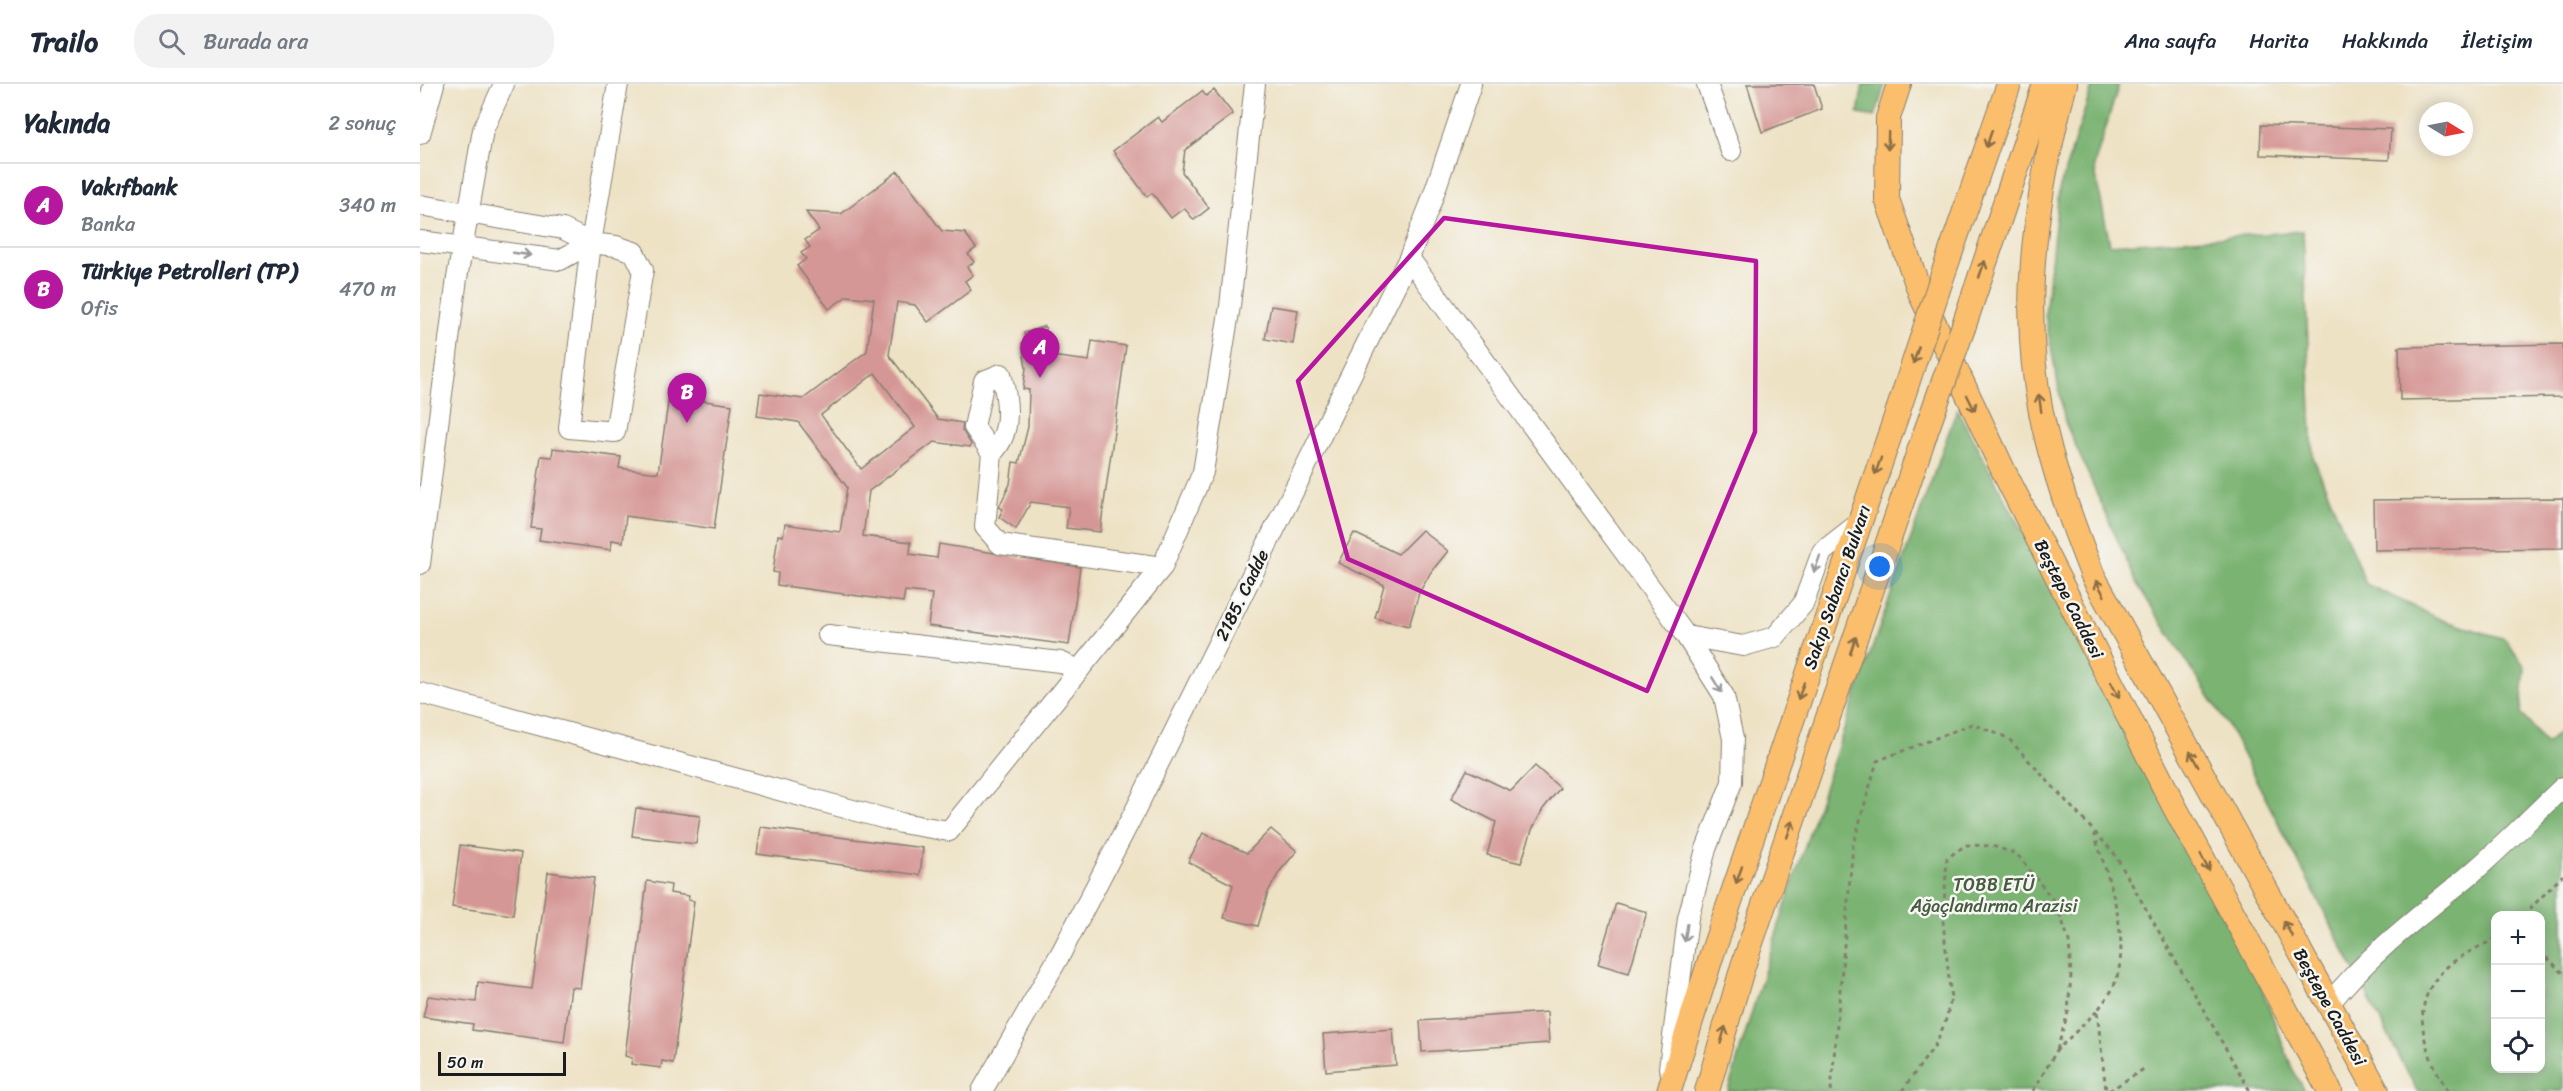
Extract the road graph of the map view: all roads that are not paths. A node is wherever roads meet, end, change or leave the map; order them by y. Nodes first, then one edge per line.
1 (434, 84) edge
2 (504, 84) edge
3 (618, 84) edge
4 (1255, 84) edge
5 (1471, 84) edge
6 (1707, 84) edge
7 (1899, 84) edge
8 (2009, 84) edge
9 (2045, 84) edge
10 (2065, 84) edge
11 (420, 134) edge
12 (1731, 151) dead end
13 (420, 205) edge
14 (468, 214) junction
15 (420, 241) edge
16 (591, 243) junction
17 (464, 246) junction
18 (1409, 258) junction
19 (992, 453) dead end
20 (1858, 524) junction
21 (420, 564) edge
22 (1162, 567) junction
23 (828, 635) dead end
24 (1686, 636) junction
25 (1078, 670) junction
26 (420, 693) edge
27 (2563, 787) edge
28 (2329, 1004) junction
29 (982, 1091) edge
30 (1668, 1091) edge
31 (1707, 1091) edge
32 (2330, 1091) edge
33 (2377, 1091) edge

1 - 11 street
2 - 14 street
3 - 16 street
4 - 22 street
5 - 18 street, 2185. Cadde
6 - 12 street
7 -> 32 main road, Beştepe Caddesi
8 -> 20 main road, Sakıp Sabancı Bulvarı, bridge
31 -> 9 main road, Sakıp Sabancı Bulvarı, bridge
28 -> 10 main road, Beştepe Caddesi
13 - 14 street
14 - 16 street
14 - 17 street
15 - 17 street
16 - 16 street
17 -> 16 street
17 - 21 street
18 - 24 street
18 - 29 street, 2185. Cadde
19 - 22 street
20 -> 24 street
20 -> 30 main road, Sakıp Sabancı Bulvarı
22 - 25 street
23 - 25 street
24 -> 30 street
25 - 26 street
27 - 28 street
28 - 33 main road, Beştepe Caddesi

